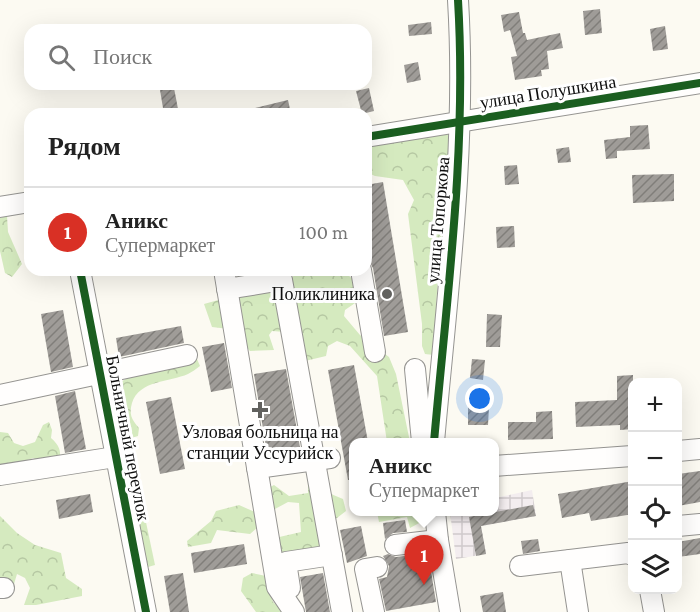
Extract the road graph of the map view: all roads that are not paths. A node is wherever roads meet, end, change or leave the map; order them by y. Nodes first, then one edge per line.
1 (458, 0) edge
2 (700, 82) edge
3 (461, 121) junction
4 (372, 136) edge
5 (24, 203) edge
6 (0, 207) edge
7 (81, 276) edge
8 (362, 276) edge
9 (226, 280) edge
10 (375, 352) dead end
11 (187, 355) dead end
12 (415, 369) dead end
13 (100, 374) junction
14 (0, 395) edge
15 (422, 438) edge
16 (434, 438) edge
17 (700, 449) edge
18 (682, 451) edge
19 (628, 456) edge
20 (115, 457) junction
21 (322, 459) junction
22 (499, 466) edge
23 (257, 468) junction
24 (0, 476) edge
25 (435, 516) edge
26 (700, 524) edge
27 (682, 526) edge
28 (438, 540) junction
29 (395, 545) dead end
30 (628, 553) edge
31 (332, 555) junction
32 (570, 560) junction
33 (520, 566) dead end
34 (376, 567) dead end
35 (650, 594) edge
36 (294, 611) edge
37 (650, 611) edge
38 (146, 612) edge
39 (342, 612) edge
40 (374, 612) edge
41 (448, 612) edge
42 (578, 612) edge

1 - 3 street, улица Топоркова
2 - 3 street, улица Полушкина
3 - 4 street, улица Полушкина
3 - 16 street, улица Топоркова
5 - 6 street
7 - 13 street, Больничный переулок
8 - 10 street
9 - 21 street
9 - 23 street
11 - 13 street
12 - 15 street
13 - 14 street
13 - 20 street, Больничный переулок
17 - 18 street
19 - 22 street
20 - 24 street
20 - 38 street, Больничный переулок
21 - 23 street
21 - 31 street
23 - 36 street
25 - 28 street
26 - 27 street
28 - 29 street
28 - 41 street
30 - 32 street
31 - 36 street
31 - 39 street
32 - 33 street
32 - 42 street
34 - 40 street
35 - 37 street

